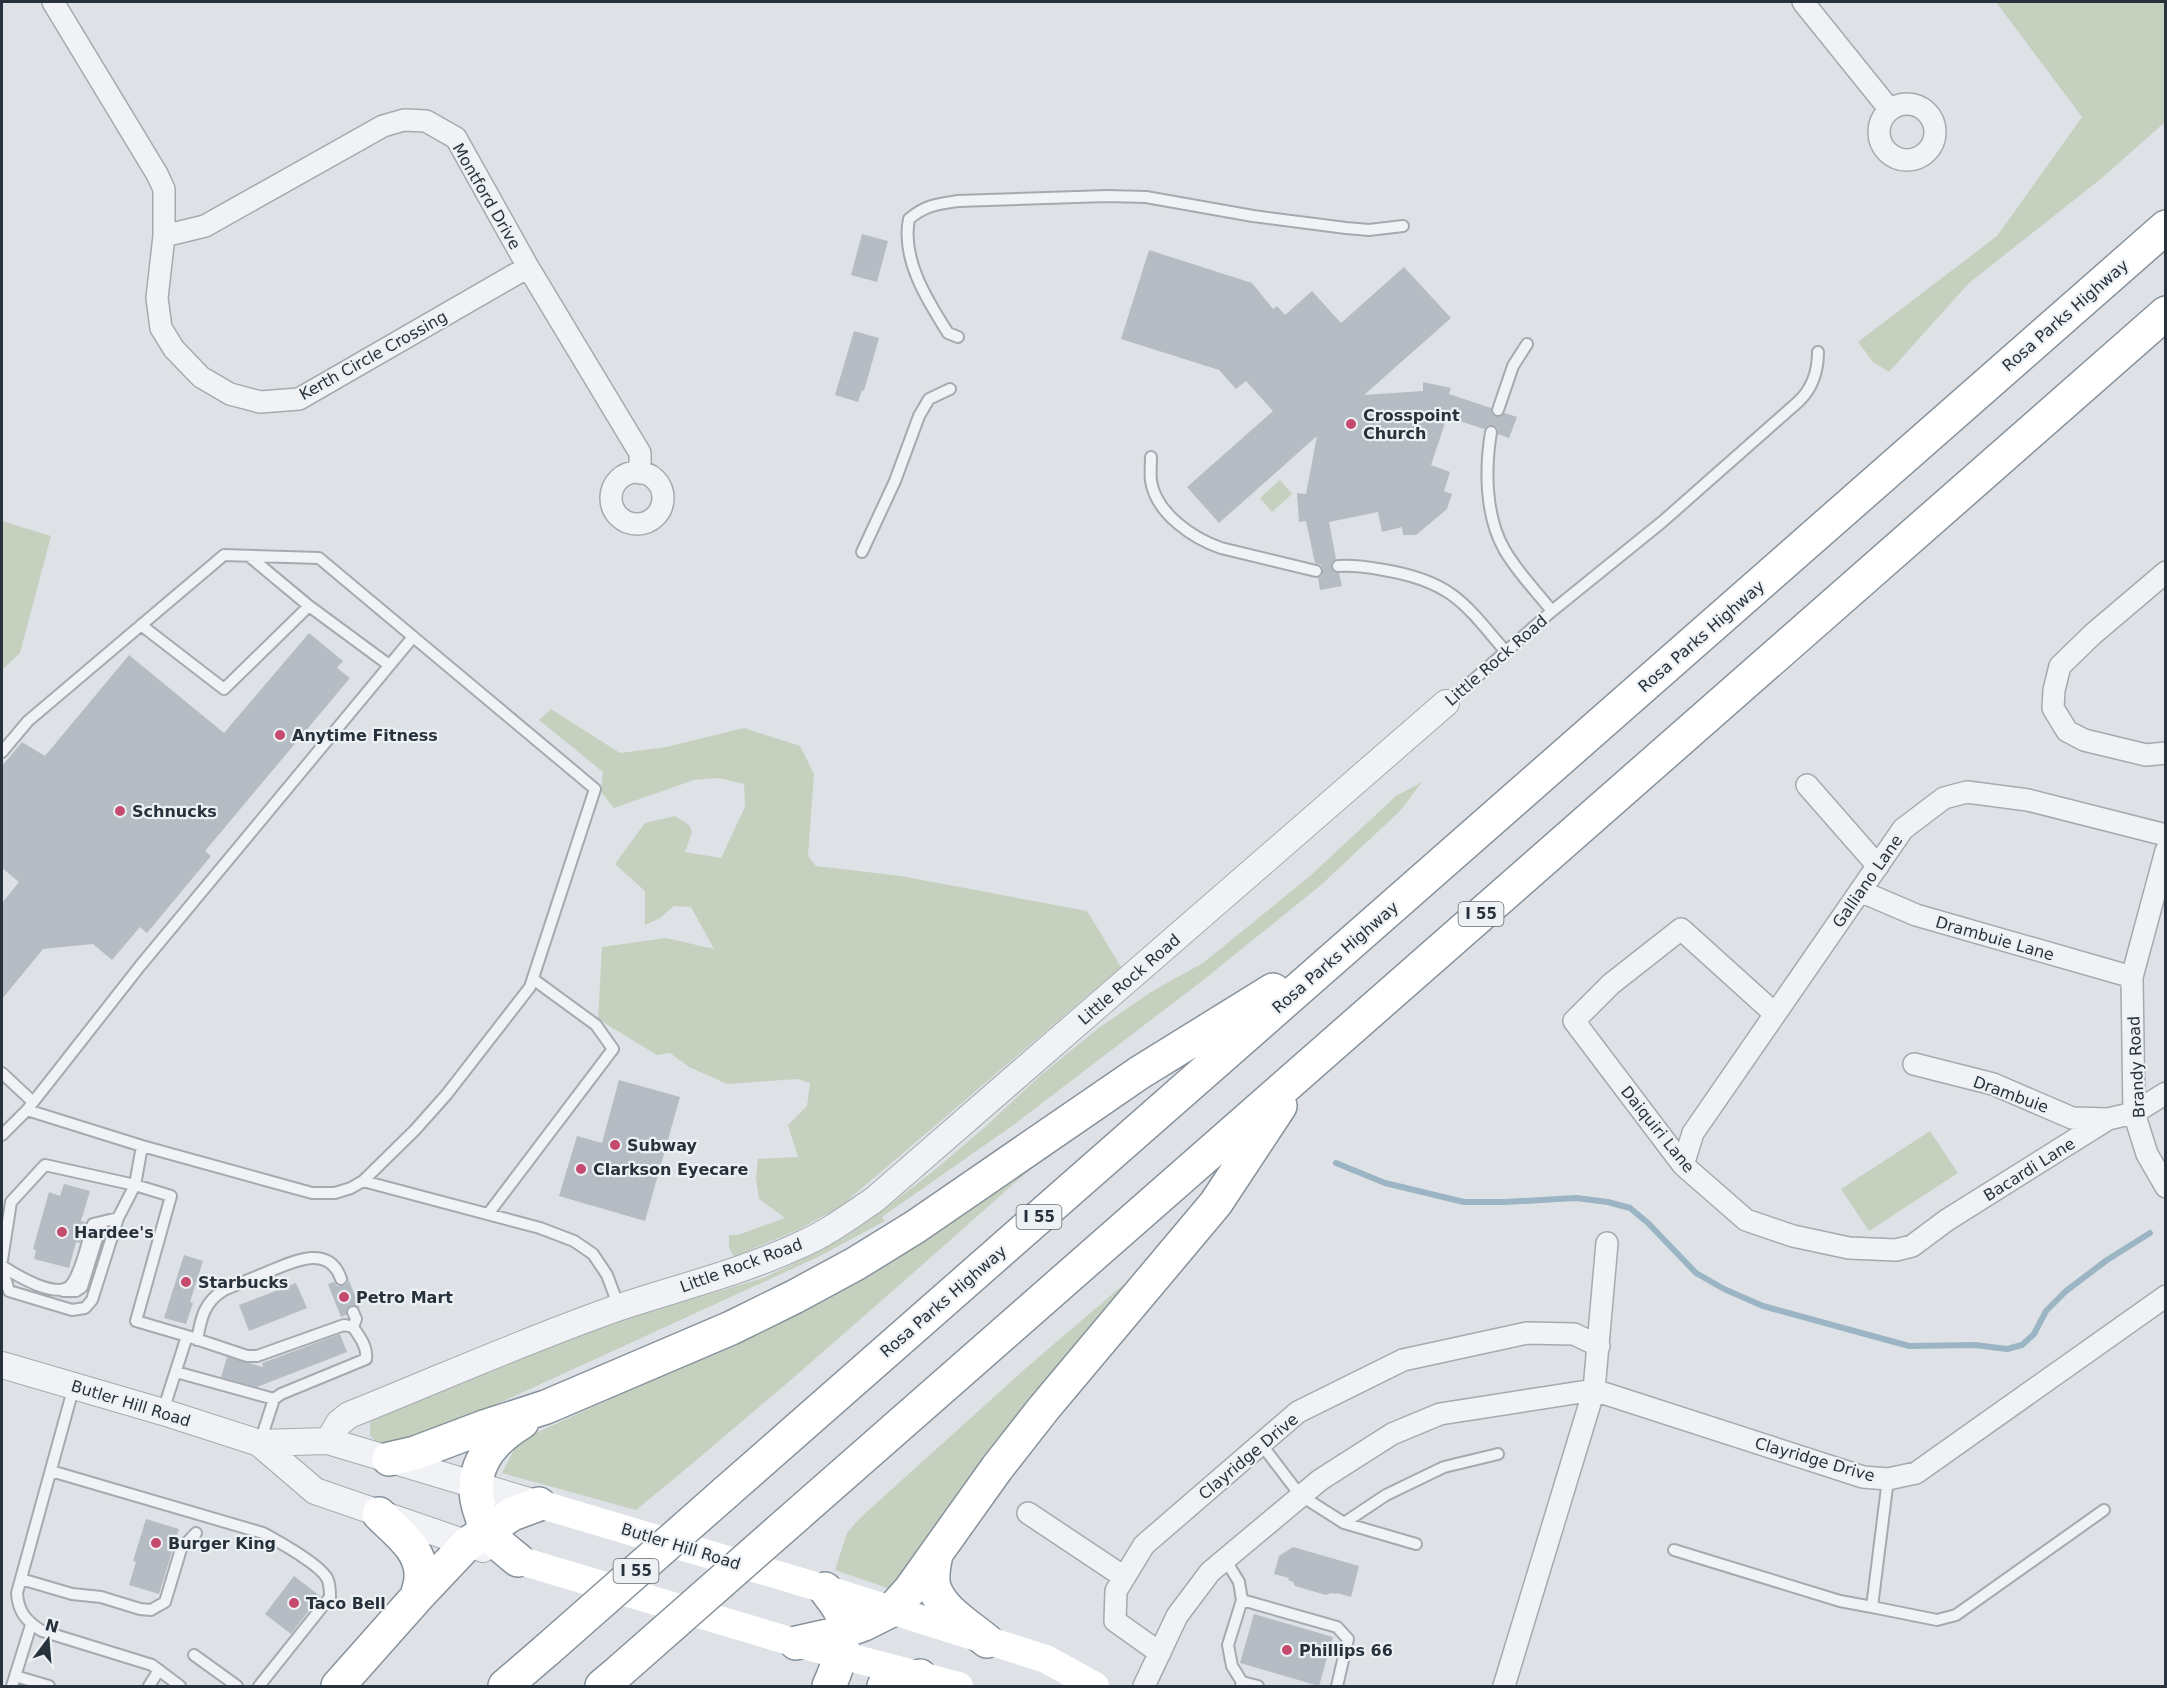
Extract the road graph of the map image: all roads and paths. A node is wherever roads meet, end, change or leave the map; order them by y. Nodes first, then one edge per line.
1 (53, 2) edge
2 (1803, 2) edge
3 (1890, 110) dead end
4 (1403, 226) dead end
5 (2166, 227) edge
6 (164, 236) junction
7 (528, 267) junction
8 (2166, 313) edge
9 (958, 337) dead end
10 (1527, 344) dead end
11 (1818, 351) dead end
12 (950, 389) dead end
13 (1498, 410) dead end
14 (1491, 432) dead end
15 (1151, 457) dead end
16 (640, 473) dead end
17 (862, 552) dead end
18 (249, 556) junction
19 (1338, 566) dead end
20 (1316, 571) dead end
21 (2166, 572) edge
22 (309, 606) junction
23 (1552, 611) junction
24 (141, 625) junction
25 (413, 637) junction
26 (1506, 651) junction
27 (389, 665) junction
28 (1446, 703) joint
29 (2, 752) edge
30 (2166, 753) edge
31 (1807, 785) dead end
32 (2166, 835) edge
33 (2166, 851) edge
34 (1878, 866) junction
35 (1860, 891) junction
36 (1354, 940) junction
37 (2132, 977) junction
38 (533, 979) junction
39 (1775, 1014) junction
40 (1914, 1064) dead end
41 (1304, 1071) junction
42 (2, 1073) edge
43 (2166, 1093) edge
44 (30, 1106) junction
45 (2134, 1113) junction
46 (2108, 1119) junction
47 (2, 1135) edge
48 (142, 1146) junction
49 (1683, 1165) junction
50 (363, 1181) junction
51 (135, 1185) junction
52 (2166, 1187) edge
53 (2, 1194) edge
54 (11, 1202) junction
55 (488, 1214) junction
56 (118, 1218) junction
57 (1607, 1243) dead end
58 (1896, 1250) joint
59 (2, 1260) edge
60 (2, 1267) edge
61 (341, 1279) dead end
62 (2166, 1296) edge
63 (619, 1308) junction
64 (353, 1312) dead end
65 (353, 1327) junction
66 (192, 1338) junction
67 (2, 1346) edge
68 (1599, 1346) junction
69 (2, 1365) edge
70 (176, 1372) junction
71 (43, 1376) junction
72 (75, 1385) junction
73 (1594, 1390) junction
74 (274, 1399) junction
75 (546, 1407) junction
76 (163, 1412) junction
77 (328, 1441) junction
78 (259, 1443) junction
79 (1261, 1444) junction
80 (1498, 1454) dead end
81 (389, 1459) junction
82 (51, 1472) junction
83 (1888, 1479) junction
84 (475, 1485) junction
85 (1300, 1495) junction
86 (539, 1504) junction
87 (2104, 1510) dead end
88 (379, 1514) junction
89 (1028, 1514) dead end
90 (1344, 1523) junction
91 (196, 1533) dead end
92 (477, 1537) junction
93 (1416, 1544) dead end
94 (1674, 1550) dead end
95 (936, 1554) junction
96 (518, 1560) joint
97 (1225, 1560) junction
98 (1124, 1577) junction
99 (21, 1578) junction
100 (825, 1589) junction
101 (417, 1597) junction
102 (1242, 1600) junction
103 (1872, 1607) junction
104 (892, 1610) junction
105 (31, 1624) junction
106 (987, 1641) junction
107 (796, 1643) joint
108 (842, 1643) junction
109 (1160, 1653) junction
110 (194, 1655) dead end
111 (159, 1670) junction
112 (920, 1676) junction
113 (611, 1678) edge
114 (13, 1681) edge
115 (1242, 1684) edge
116 (49, 1686) edge
117 (149, 1686) edge
118 (180, 1686) edge
119 (237, 1686) edge
120 (259, 1686) edge
121 (338, 1686) edge
122 (505, 1686) edge
123 (829, 1686) edge
124 (884, 1686) edge
125 (959, 1686) edge
126 (1095, 1686) edge
127 (1144, 1686) edge
128 (1258, 1686) edge
129 (1337, 1686) edge
130 (1504, 1686) edge

1 - 6 street, Kerth Circle Crossing
2 - 3 street
4 - 9 lane
5 - 36 highway, Rosa Parks Highway / I 55
6 - 7 street, Montford Drive
6 - 7 street, Kerth Circle Crossing
7 - 16 street, Montford Drive
8 - 41 highway, I 55
10 - 13 lane
11 - 23 lane, Little Rock Road
12 - 17 lane
14 - 23 lane
15 - 20 lane
18 - 22 lane
18 - 24 lane
18 - 25 lane
19 - 26 lane
21 - 30 street
22 - 24 lane
22 - 27 lane
23 - 26 lane, Little Rock Road
24 - 29 lane
25 - 27 lane
25 - 38 lane
26 - 28 lane, Little Rock Road
27 - 44 lane
28 - 63 street, Little Rock Road
31 - 34 street
32 - 34 street, Galliano Lane
33 - 37 street, Brandy Road
34 - 35 street, Galliano Lane
35 - 37 street, Drambuie Lane
35 - 39 street, Galliano Lane
36 - 75 highway
36 - 122 highway, Rosa Parks Highway / I 55, bridge
37 - 45 street, Brandy Road
38 - 50 lane
38 - 55 lane
39 - 49 street, Galliano Lane
39 - 49 street, Daiquiri Lane
40 - 46 street, Drambuie
41 - 95 highway
41 - 113 highway, I 55, bridge
42 - 44 lane
43 - 45 street, Bacardi Lane
44 - 47 lane
44 - 48 lane
45 - 46 street, Bacardi Lane
45 - 52 street, Brandy Road
46 - 58 street, Bacardi Lane
48 - 50 lane
48 - 51 lane
49 - 58 street, Daiquiri Lane
50 - 55 lane
51 - 54 lane
51 - 56 lane
51 - 66 lane
53 - 54 lane
54 - 59 lane
55 - 63 lane
56 - 60 lane
56 - 60 lane
57 - 68 street
61 - 66 lane
62 - 83 street, Clayridge Drive
63 - 77 street, Little Rock Road
64 - 65 lane
65 - 66 lane
65 - 74 lane
66 - 70 lane
67 - 71 street
68 - 73 street
68 - 79 street, Clayridge Drive
69 - 71 street, Butler Hill Road
70 - 74 lane
70 - 76 lane
71 - 72 street, Butler Hill Road
72 - 76 street, Butler Hill Road
72 - 82 lane
73 - 83 street, Clayridge Drive
73 - 85 street, Clayridge Drive
73 - 130 street
74 - 78 lane
75 - 81 highway
75 - 84 highway
76 - 78 street, Butler Hill Road
77 - 78 street, Butler Hill Road
77 - 81 street, Butler Hill Road
78 - 88 street, Butler Hill Road
79 - 85 lane
79 - 98 street, Clayridge Drive
80 - 90 lane
81 - 84 street, Butler Hill Road
82 - 99 lane
82 - 120 lane
83 - 103 lane
84 - 86 street, Butler Hill Road
84 - 92 highway
85 - 90 lane
85 - 97 street, Clayridge Drive
86 - 92 highway
86 - 100 main road, Butler Hill Road
87 - 103 lane
88 - 92 street, Butler Hill Road
88 - 101 highway
89 - 98 street
90 - 93 lane
91 - 99 lane
92 - 96 highway
92 - 101 highway
94 - 103 lane
95 - 104 highway
95 - 106 highway
96 - 107 main road
97 - 102 lane
97 - 109 street, Clayridge Drive
98 - 109 street, Clayridge Drive
99 - 105 lane
100 - 104 main road, Butler Hill Road
100 - 108 highway
101 - 121 highway
102 - 115 lane
102 - 129 lane
104 - 106 main road, Butler Hill Road
104 - 108 highway
105 - 111 lane
105 - 114 lane
106 - 126 main road, Butler Hill Road
107 - 108 highway
108 - 112 main road
108 - 123 highway
109 - 127 street, Clayridge Drive
110 - 119 lane
111 - 117 lane
111 - 118 lane
112 - 124 highway
112 - 125 main road
114 - 116 lane
115 - 128 lane

